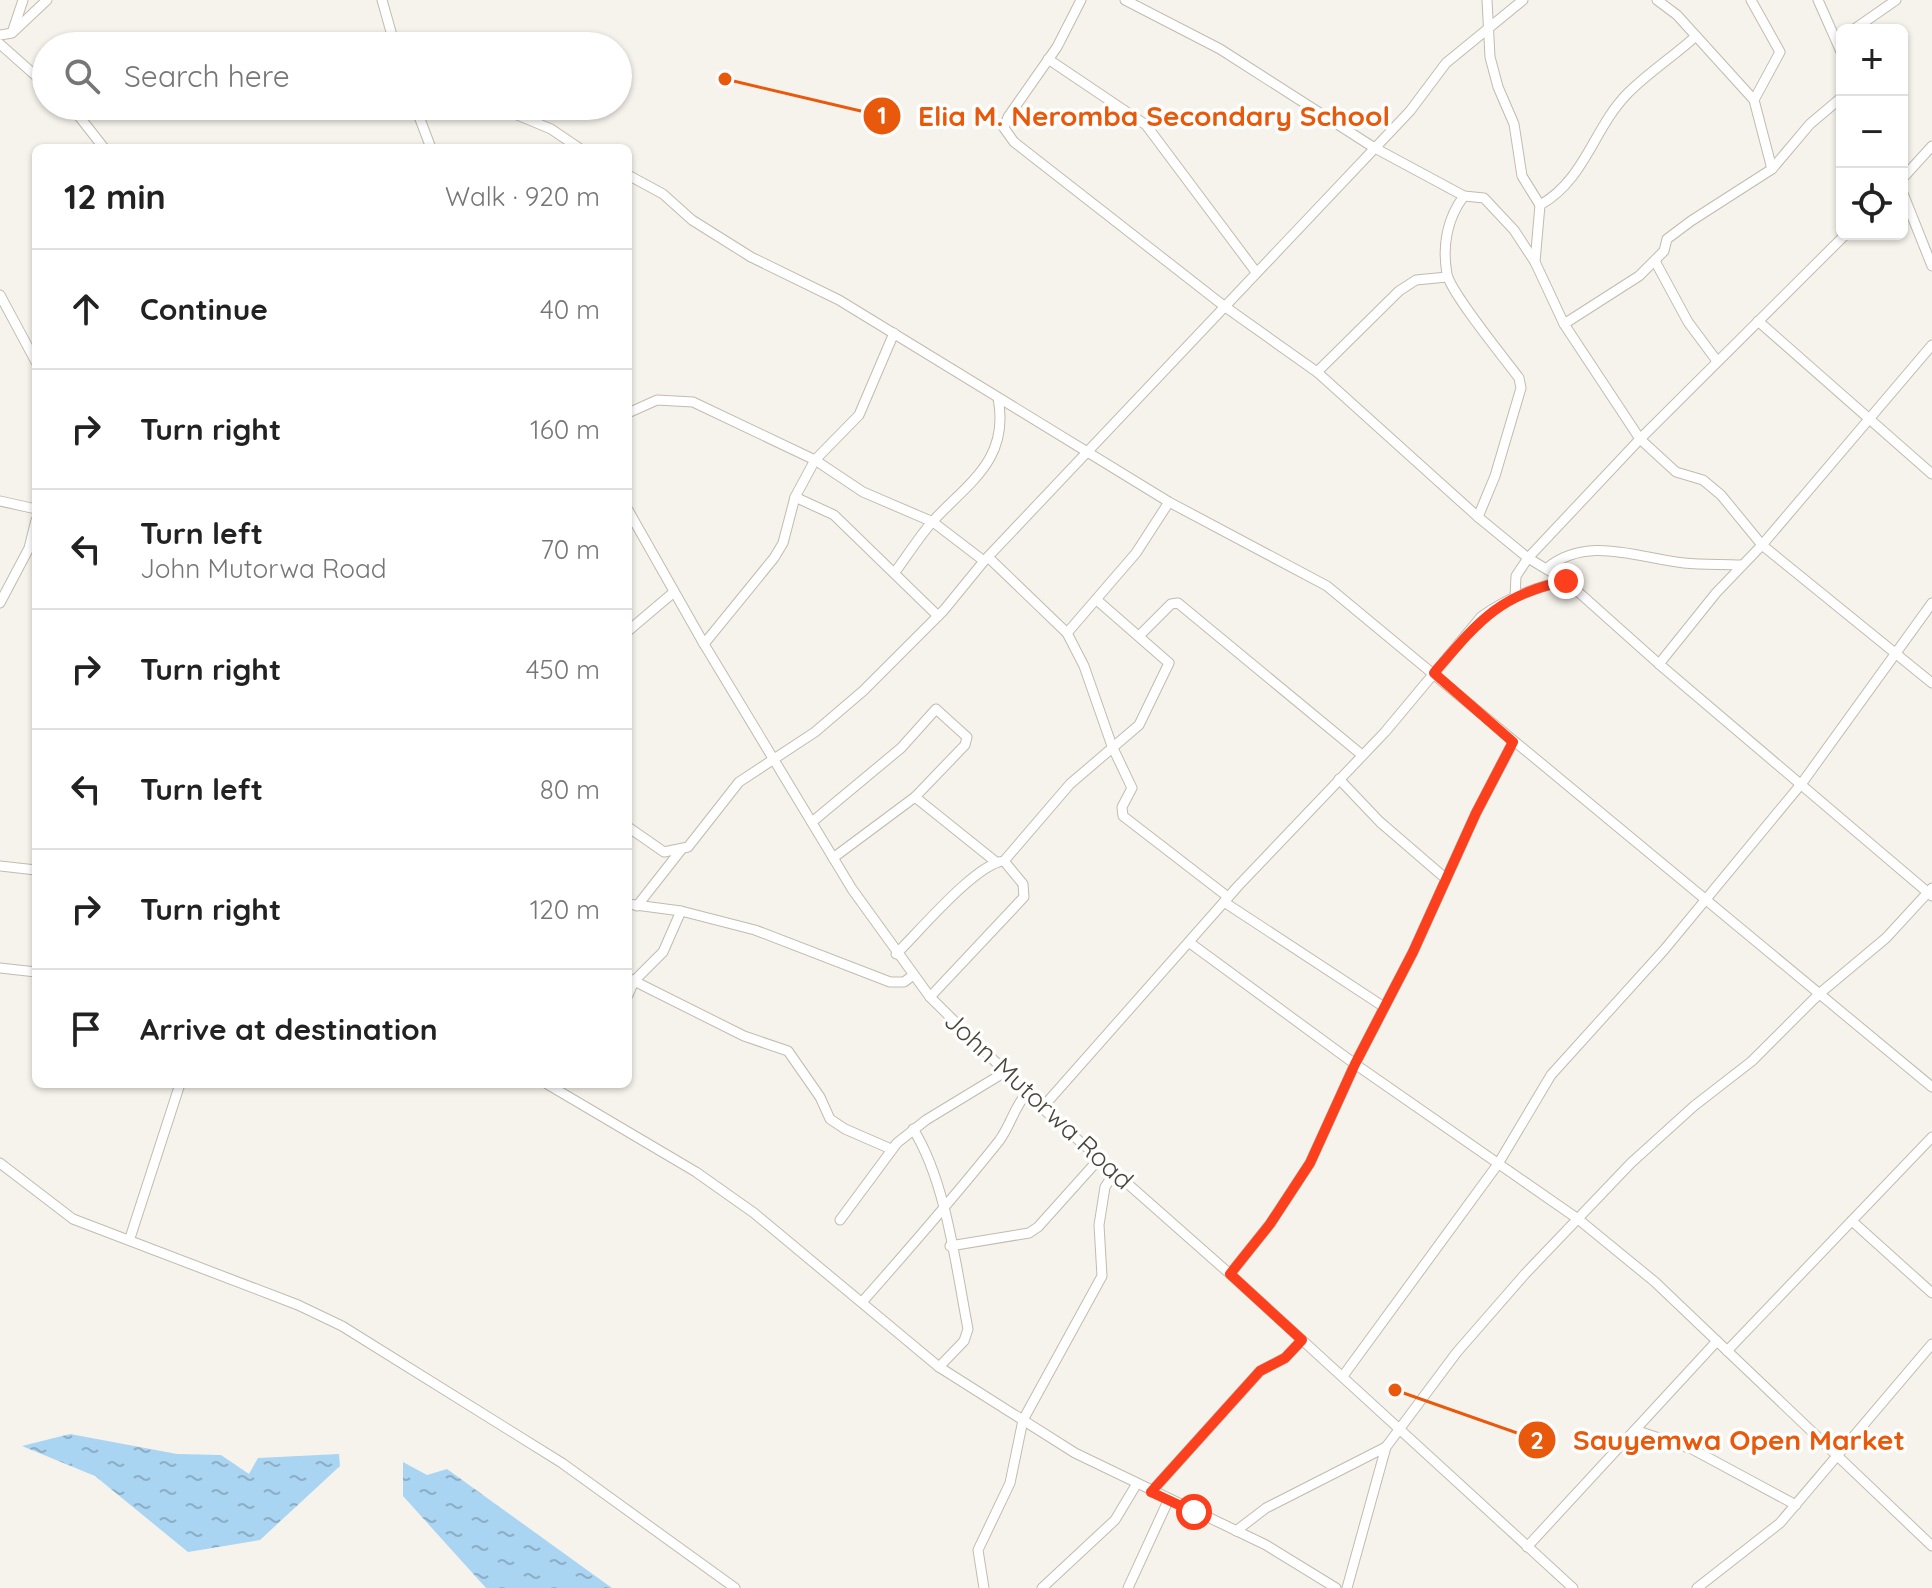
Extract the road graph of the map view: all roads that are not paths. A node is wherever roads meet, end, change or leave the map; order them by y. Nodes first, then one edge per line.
1 (23, 0) edge
2 (47, 0) edge
3 (382, 0) edge
4 (1081, 0) edge
5 (1125, 0) edge
6 (1487, 0) edge
7 (1523, 0) edge
8 (1657, 0) edge
9 (1751, 0) edge
10 (1818, 0) edge
11 (1896, 0) edge
12 (1862, 24) edge
13 (1489, 25) junction
14 (391, 32) edge
15 (12, 33) junction
16 (1836, 33) edge
17 (0, 35) edge
18 (1696, 36) junction
19 (0, 44) edge
20 (1048, 59) junction
21 (32, 73) edge
22 (1754, 100) junction
23 (1836, 102) edge
24 (85, 120) edge
25 (420, 120) edge
26 (529, 120) edge
27 (101, 144) edge
28 (429, 144) edge
29 (573, 144) edge
30 (1932, 146) edge
31 (1373, 147) junction
32 (1772, 169) junction
33 (1908, 172) edge
34 (632, 177) edge
35 (1464, 196) junction
36 (1540, 205) junction
37 (1908, 206) edge
38 (1840, 240) edge
39 (1655, 261) junction
40 (1535, 262) junction
41 (1932, 266) edge
42 (1256, 272) junction
43 (1447, 277) junction
44 (0, 295) edge
45 (1224, 306) junction
46 (1758, 321) junction
47 (1564, 324) junction
48 (894, 333) junction
49 (1932, 345) edge
50 (32, 355) edge
51 (1717, 361) junction
52 (1317, 372) junction
53 (998, 398) junction
54 (632, 411) edge
55 (1868, 420) junction
56 (1640, 439) junction
57 (1087, 450) junction
58 (815, 460) junction
59 (1932, 474) edge
60 (795, 497) junction
61 (0, 501) edge
62 (1169, 502) junction
63 (32, 508) edge
64 (632, 517) edge
65 (1478, 517) junction
66 (933, 522) junction
67 (32, 536) edge
68 (1762, 545) junction
69 (1528, 558) junction
70 (986, 559) junction
71 (1741, 565) junction
72 (1547, 568) junction
73 (895, 572) junction
74 (1566, 581) junction
75 (674, 592) junction
76 (1515, 597) junction
77 (1098, 601) junction
78 (0, 603) edge
79 (1932, 603) edge
80 (938, 616) junction
81 (632, 628) edge
82 (1067, 633) junction
83 (1139, 636) junction
84 (704, 644) junction
85 (1897, 652) junction
86 (1659, 664) junction
87 (1434, 673) junction
88 (1932, 683) edge
89 (1513, 742) junction
90 (1112, 746) junction
91 (1362, 755) junction
92 (774, 759) junction
93 (1339, 779) junction
94 (1802, 783) junction
95 (915, 797) junction
96 (812, 822) junction
97 (632, 830) edge
98 (681, 850) junction
99 (833, 858) junction
100 (1000, 862) junction
101 (0, 866) edge
102 (32, 870) edge
103 (1445, 878) junction
104 (1931, 892) edge
105 (1226, 899) junction
106 (1706, 899) junction
107 (633, 905) edge
108 (681, 911) junction
109 (1190, 943) junction
110 (896, 954) junction
111 (0, 968) edge
112 (32, 972) edge
113 (912, 976) junction
114 (632, 979) edge
115 (632, 980) edge
116 (1819, 994) junction
117 (930, 997) junction
118 (1384, 1007) junction
119 (1355, 1064) junction
120 (1005, 1072) junction
121 (1932, 1087) edge
122 (179, 1088) edge
123 (562, 1088) edge
124 (1027, 1093) junction
125 (1042, 1108) junction
126 (913, 1129) junction
127 (1932, 1137) edge
128 (891, 1149) junction
129 (1099, 1159) junction
130 (0, 1163) edge
131 (1498, 1164) junction
132 (1115, 1172) junction
133 (944, 1211) junction
134 (1578, 1219) junction
135 (840, 1220) dead end
136 (1852, 1221) junction
137 (130, 1238) junction
138 (950, 1246) junction
139 (1230, 1274) junction
140 (1932, 1293) edge
141 (863, 1301) junction
142 (1302, 1340) junction
143 (1717, 1341) junction
144 (1932, 1344) edge
145 (1727, 1351) junction
146 (939, 1367) junction
147 (1343, 1376) junction
148 (1023, 1420) junction
149 (1398, 1427) junction
150 (1635, 1430) junction
151 (1386, 1447) junction
152 (1838, 1457) junction
153 (1136, 1485) junction
154 (1151, 1492) junction
155 (1168, 1501) junction
156 (1796, 1505) junction
157 (1236, 1531) junction
158 (1932, 1546) edge
159 (1527, 1547) junction
160 (735, 1588) edge
161 (984, 1588) edge
162 (1042, 1588) edge
163 (1128, 1588) edge
164 (1336, 1588) edge
165 (1347, 1588) edge
166 (1573, 1588) edge
167 (1697, 1588) edge

1 - 15 street
2 - 15 street
3 - 14 street
4 - 20 street
5 - 31 street
6 - 13 street
7 - 13 street
8 - 18 street
9 - 22 street
10 - 16 street
11 - 12 street
13 - 31 street
13 - 36 street
15 - 17 street
18 - 22 street
18 - 36 street
19 - 21 street
20 - 42 street
20 - 45 street
22 - 32 street
23 - 32 street
24 - 27 street
25 - 28 street
26 - 29 street
30 - 33 street
31 - 35 street
31 - 42 street
32 - 39 street
34 - 48 street
35 - 40 street
35 - 43 street
36 - 40 street
37 - 41 street
38 - 46 street
39 - 47 street
39 - 51 street
40 - 47 street
42 - 45 street
43 - 52 street
43 - 65 street
44 - 50 street
45 - 52 street
45 - 57 street
46 - 51 street
46 - 55 street
47 - 56 street
48 - 53 street
48 - 58 street
49 - 55 street
51 - 56 street
52 - 65 street
53 - 57 street
53 - 66 street
54 - 58 street
55 - 59 street
55 - 68 street
56 - 68 street
56 - 69 street
57 - 62 street
57 - 70 street
58 - 60 street
58 - 66 street
60 - 73 street
60 - 84 street
61 - 63 street
62 - 77 street
62 - 87 street
64 - 75 street, John Mutorwa Road
65 - 69 street
66 - 70 street
66 - 73 street
67 - 78 street
68 - 71 street
68 - 85 street
69 - 72 street
69 - 76 street
70 - 80 street
70 - 82 street
71 - 72 street
71 - 86 street
72 - 74 street
73 - 80 street
74 - 76 street
74 - 86 street
75 - 81 street
75 - 84 street, John Mutorwa Road
76 - 87 street
77 - 82 street
77 - 83 street
79 - 85 street
80 - 92 street
82 - 90 street
83 - 90 street
83 - 91 street
84 - 92 street, John Mutorwa Road
85 - 88 street
85 - 94 street
86 - 94 street
87 - 89 street
87 - 91 street
89 - 103 street
89 - 106 street
90 - 100 street
90 - 105 street
91 - 93 street
92 - 96 street, John Mutorwa Road
92 - 98 street
93 - 103 street
93 - 105 street
94 - 104 street
94 - 106 street
95 - 96 street
95 - 99 street
95 - 100 street
96 - 99 street, John Mutorwa Road
97 - 98 street
98 - 107 street
99 - 110 street, John Mutorwa Road
100 - 110 street
100 - 117 street
101 - 102 street
103 - 118 street
104 - 116 street
105 - 109 street
105 - 118 street
106 - 116 street
106 - 131 street
107 - 108 street
108 - 113 street
108 - 114 street
109 - 119 street
109 - 125 street
110 - 113 street, John Mutorwa Road
111 - 112 street
113 - 117 street, John Mutorwa Road
115 - 128 street
116 - 121 street
116 - 134 street
117 - 120 street, John Mutorwa Road
118 - 119 street
119 - 131 street
119 - 139 street
120 - 124 street, John Mutorwa Road
120 - 126 street
122 - 137 street
123 - 141 street
124 - 125 street, John Mutorwa Road
124 - 133 street
125 - 129 street, John Mutorwa Road
126 - 128 street
126 - 133 street
127 - 136 street
128 - 135 street
129 - 132 street, John Mutorwa Road
129 - 138 street
130 - 137 street
131 - 134 street
131 - 147 street
132 - 139 street, John Mutorwa Road
132 - 148 street
133 - 138 street
133 - 141 street
134 - 143 street
134 - 149 street
136 - 140 street
136 - 145 street
137 - 160 street
138 - 146 street
139 - 142 street, John Mutorwa Road
141 - 146 street
142 - 147 street, John Mutorwa Road
142 - 154 street
143 - 145 street
143 - 150 street
144 - 152 street
145 - 152 street
146 - 148 street
147 - 149 street, John Mutorwa Road
148 - 153 street
148 - 161 street
149 - 151 street
149 - 159 street, John Mutorwa Road
150 - 156 street
150 - 159 street
151 - 157 street
151 - 165 street
152 - 156 street
152 - 158 street
153 - 154 street
153 - 162 street
154 - 155 street
155 - 157 street
155 - 163 street
156 - 167 street
157 - 164 street
159 - 166 street, John Mutorwa Road

